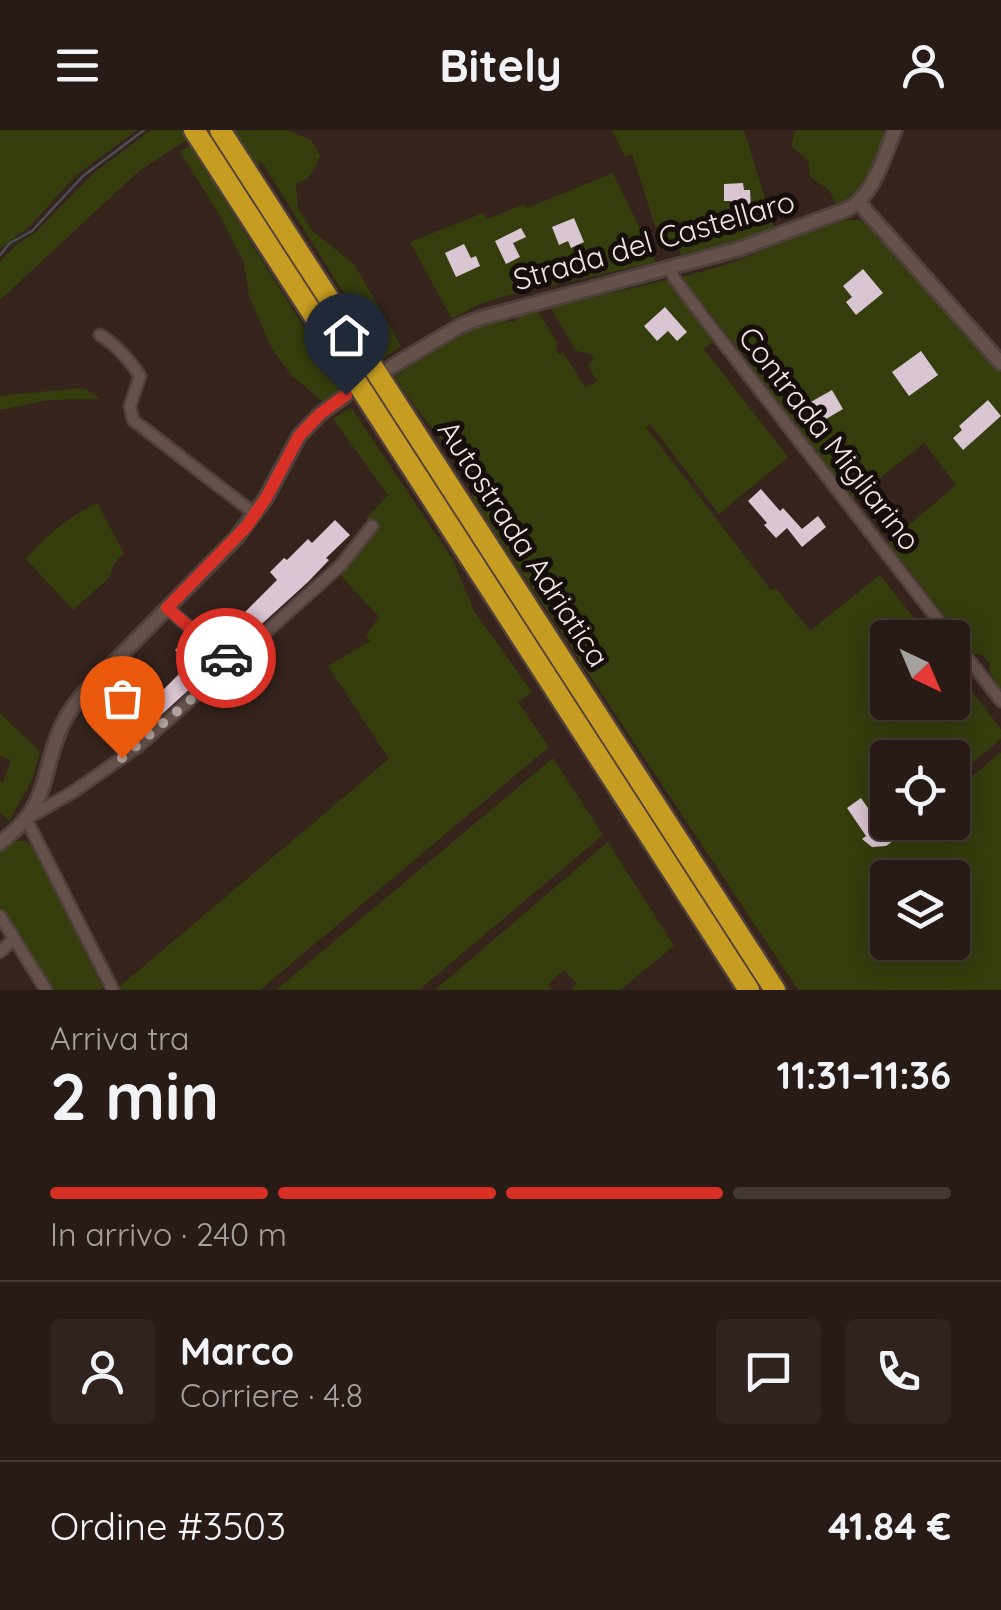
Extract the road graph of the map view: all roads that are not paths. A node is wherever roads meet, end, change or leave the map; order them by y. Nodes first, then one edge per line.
1 (194, 130) edge
2 (220, 130) edge
3 (895, 130) edge
4 (859, 203) junction
5 (671, 268) junction
6 (100, 335) dead end
7 (1001, 363) edge
8 (391, 367) dead end
9 (346, 395) dead end
10 (256, 514) junction
11 (372, 526) dead end
12 (167, 608) junction
13 (938, 620) edge
14 (970, 661) edge
15 (233, 664) junction
16 (1001, 701) edge
17 (26, 819) junction
18 (0, 843) edge
19 (0, 916) edge
20 (14, 939) junction
21 (0, 952) edge
22 (46, 990) edge
23 (113, 990) edge
24 (749, 990) edge
25 (775, 990) edge

1 - 24 highway, Autostrada Adriatica
2 - 25 highway, Autostrada Adriatica
3 - 4 street
4 - 5 street, Strada del Castellaro
4 - 7 street
5 - 8 street, Strada del Castellaro
5 - 13 street, Contrada Migliarino
6 - 10 street
9 - 10 street
10 - 12 street
11 - 15 street
12 - 15 street
12 - 17 street
14 - 16 street, Contrada Migliarino
15 - 17 street
17 - 18 street
17 - 23 street
19 - 20 street
20 - 21 street
20 - 22 street

